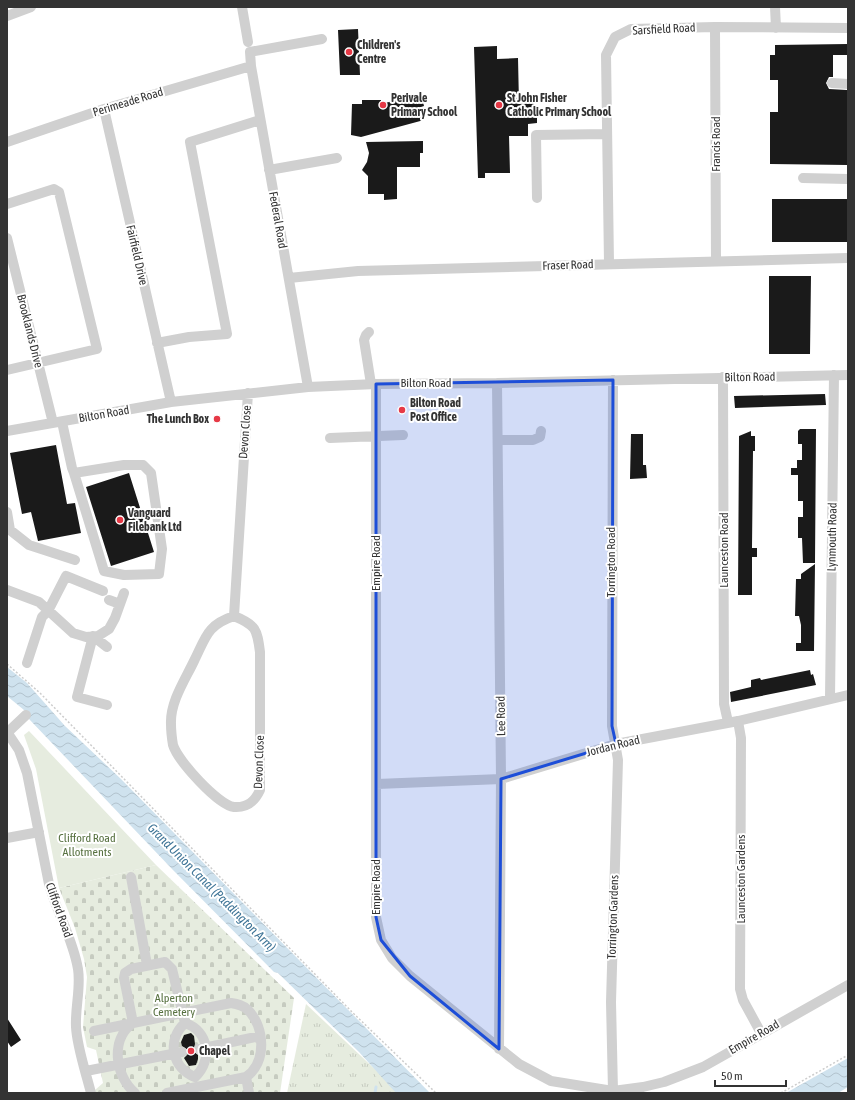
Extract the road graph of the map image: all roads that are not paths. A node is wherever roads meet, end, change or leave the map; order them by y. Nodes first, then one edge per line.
1 (31, 7) edge
2 (242, 7) edge
3 (775, 7) edge
4 (7, 16) edge
5 (716, 27) junction
6 (776, 28) junction
7 (848, 28) edge
8 (322, 39) dead end
9 (249, 47) junction
10 (251, 66) junction
11 (832, 83) dead end
12 (848, 84) edge
13 (104, 109) junction
14 (260, 120) junction
15 (607, 134) junction
16 (7, 142) edge
17 (337, 158) dead end
18 (269, 170) junction
19 (802, 178) dead end
20 (848, 179) edge
21 (537, 198) dead end
22 (7, 204) edge
23 (7, 238) edge
24 (848, 258) edge
25 (716, 261) junction
26 (609, 263) junction
27 (289, 278) junction
28 (369, 332) dead end
29 (158, 343) junction
30 (38, 363) junction
31 (7, 370) edge
32 (834, 375) junction
33 (848, 375) edge
34 (723, 377) junction
35 (613, 380) junction
36 (497, 383) junction
37 (374, 384) junction
38 (308, 387) junction
39 (248, 393) junction
40 (171, 402) junction
41 (58, 423) junction
42 (7, 431) edge
43 (541, 431) dead end
44 (403, 435) dead end
45 (376, 437) junction
46 (330, 438) dead end
47 (498, 440) junction
48 (74, 474) junction
49 (7, 512) edge
50 (75, 560) dead end
51 (7, 590) edge
52 (103, 591) dead end
53 (124, 593) dead end
54 (109, 600) dead end
55 (120, 604) junction
56 (48, 611) junction
57 (234, 616) junction
58 (93, 636) junction
59 (107, 647) dead end
60 (27, 663) dead end
61 (848, 695) edge
62 (830, 698) junction
63 (107, 705) dead end
64 (26, 715) dead end
65 (733, 722) junction
66 (7, 732) edge
67 (616, 744) junction
68 (501, 778) junction
69 (376, 784) junction
70 (38, 832) junction
71 (7, 838) edge
72 (131, 877) dead end
73 (147, 965) junction
74 (848, 984) edge
75 (182, 1013) junction
76 (133, 1023) junction
77 (185, 1023) junction
78 (94, 1031) dead end
79 (761, 1033) junction
80 (260, 1036) junction
81 (203, 1048) junction
82 (499, 1049) junction
83 (178, 1052) junction
84 (119, 1064) junction
85 (86, 1071) junction
86 (246, 1077) junction
87 (196, 1085) edge
88 (613, 1091) junction
89 (91, 1093) edge
90 (135, 1093) edge
91 (167, 1093) edge
92 (249, 1093) edge

1 - 4 street
2 - 9 street, Federal Road
3 - 6 street
5 - 6 street, Sarsfield Road
5 - 15 street, Sarsfield Road
5 - 25 street, Francis Road
6 - 7 street, Sarsfield Road
8 - 9 street
9 - 10 street, Federal Road
10 - 13 street, Perimeade Road
10 - 14 street, Federal Road
11 - 12 street
13 - 16 street, Perimeade Road
13 - 29 street, Fairfield Drive
14 - 18 street, Federal Road
14 - 29 street
15 - 21 street
15 - 26 street, Sarsfield Road
17 - 18 street
18 - 27 street, Federal Road
19 - 20 street
22 - 30 street
23 - 30 street, Brooklands Drive
24 - 25 street, Fraser Road
25 - 26 street, Fraser Road
26 - 27 street, Fraser Road
27 - 38 street, Federal Road
28 - 37 street, Empire Road
29 - 40 street, Fairfield Drive
30 - 31 street
30 - 41 street, Brooklands Drive
32 - 33 street, Bilton Road
32 - 34 street, Bilton Road
32 - 62 street, Lynmouth Road
34 - 35 street, Bilton Road
34 - 65 street, Launceston Road
35 - 36 street, Bilton Road
35 - 67 street, Torrington Road
36 - 37 street, Bilton Road
36 - 47 street, Lee Road
37 - 38 street, Bilton Road
37 - 45 street, Empire Road
38 - 39 street, Bilton Road
39 - 40 street, Bilton Road
39 - 57 street, Devon Close
40 - 41 street, Bilton Road
41 - 42 street, Bilton Road
41 - 48 street, Brooklands Drive
43 - 47 street
44 - 45 street
45 - 46 street
45 - 69 street, Empire Road
47 - 68 street, Lee Road
48 - 48 street, Brooklands Drive
49 - 50 street
51 - 56 street
52 - 56 street
53 - 55 street
54 - 55 street
55 - 58 street
56 - 58 street
56 - 60 street
57 - 57 street, Devon Close
58 - 59 street
58 - 63 street
61 - 62 street, Jordan Road
62 - 65 street, Jordan Road
64 - 66 street
65 - 67 street, Jordan Road
65 - 79 street, Launceston Gardens
66 - 70 street, Clifford Road
67 - 68 street, Jordan Road
67 - 88 street, Torrington Gardens
68 - 69 street, Jordan Road
68 - 82 street, Lee Road
69 - 82 street, Empire Road
70 - 71 street
70 - 85 street, Clifford Road
72 - 73 street
73 - 75 street
73 - 76 street
74 - 79 street, Empire Road
75 - 76 street
75 - 77 street
75 - 80 street
76 - 78 street
76 - 84 street
77 - 81 street
77 - 83 street
79 - 88 street, Empire Road
80 - 81 street
80 - 86 street
81 - 87 street
82 - 88 street, Empire Road
83 - 84 street
83 - 87 street
84 - 85 street
84 - 90 street
85 - 89 street, Clifford Road
86 - 87 street
86 - 92 street
87 - 91 street

